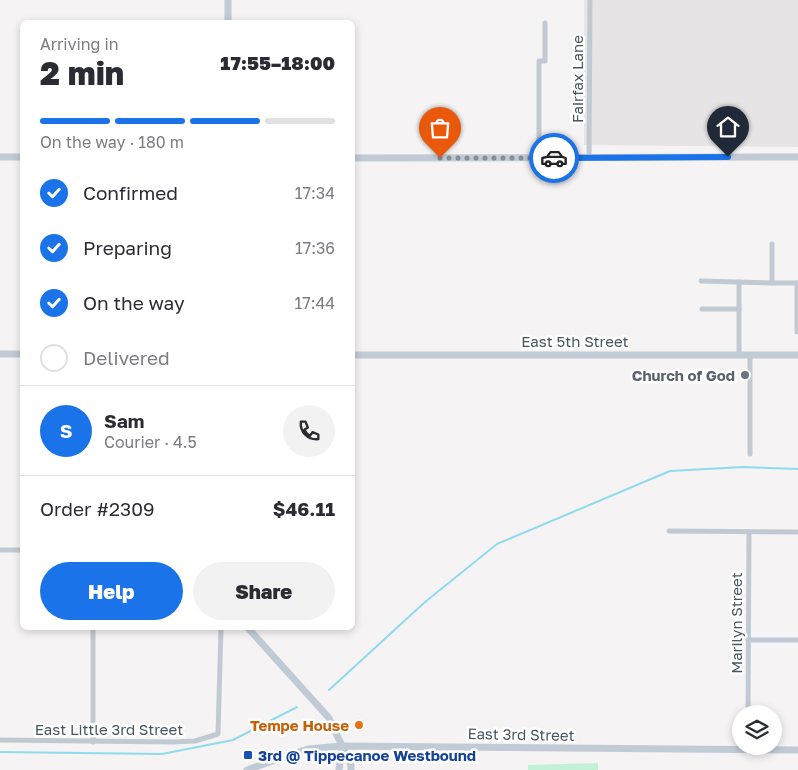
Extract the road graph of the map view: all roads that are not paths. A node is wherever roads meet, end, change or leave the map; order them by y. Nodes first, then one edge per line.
1 (228, 0) edge
2 (590, 0) edge
3 (228, 20) edge
4 (545, 23) dead end
5 (0, 157) edge
6 (20, 157) edge
7 (798, 157) edge
8 (355, 158) edge
9 (539, 158) junction
10 (590, 158) junction
11 (772, 244) dead end
12 (701, 281) dead end
13 (740, 282) junction
14 (772, 283) junction
15 (798, 283) edge
16 (702, 309) dead end
17 (739, 309) junction
18 (797, 332) edge
19 (0, 354) edge
20 (20, 354) edge
21 (355, 355) edge
22 (739, 355) junction
23 (750, 355) junction
24 (798, 355) edge
25 (750, 454) dead end
26 (669, 531) dead end
27 (749, 532) junction
28 (798, 532) edge
29 (0, 550) edge
30 (20, 550) edge
31 (93, 630) edge
32 (220, 630) edge
33 (250, 630) edge
34 (748, 640) junction
35 (798, 640) edge
36 (748, 705) edge
37 (0, 740) edge
38 (93, 742) junction
39 (342, 746) junction
40 (732, 748) edge
41 (782, 749) edge
42 (798, 750) edge
43 (248, 770) edge
44 (339, 770) edge
45 (351, 770) edge

1 - 3 street
2 - 10 street, Fairfax Lane
4 - 9 street
5 - 6 street
7 - 10 street
8 - 9 street
9 - 10 street
11 - 14 street
12 - 13 street
13 - 14 street
13 - 17 street
14 - 15 street
15 - 18 street
16 - 17 street
17 - 22 street
19 - 20 street
21 - 22 street, East 5th Street
22 - 23 street, East 5th Street
23 - 24 street, East 5th Street
23 - 25 street
26 - 27 street
27 - 28 street
27 - 34 street, Marilyn Street
29 - 30 street
31 - 38 street
32 - 38 street, East Little 3rd Street
33 - 39 street
34 - 35 street
34 - 36 street, Marilyn Street
37 - 38 street, East Little 3rd Street
39 - 40 street, East 3rd Street
39 - 43 street, East 3rd Street
39 - 44 street
39 - 45 street
41 - 42 street, East 3rd Street

